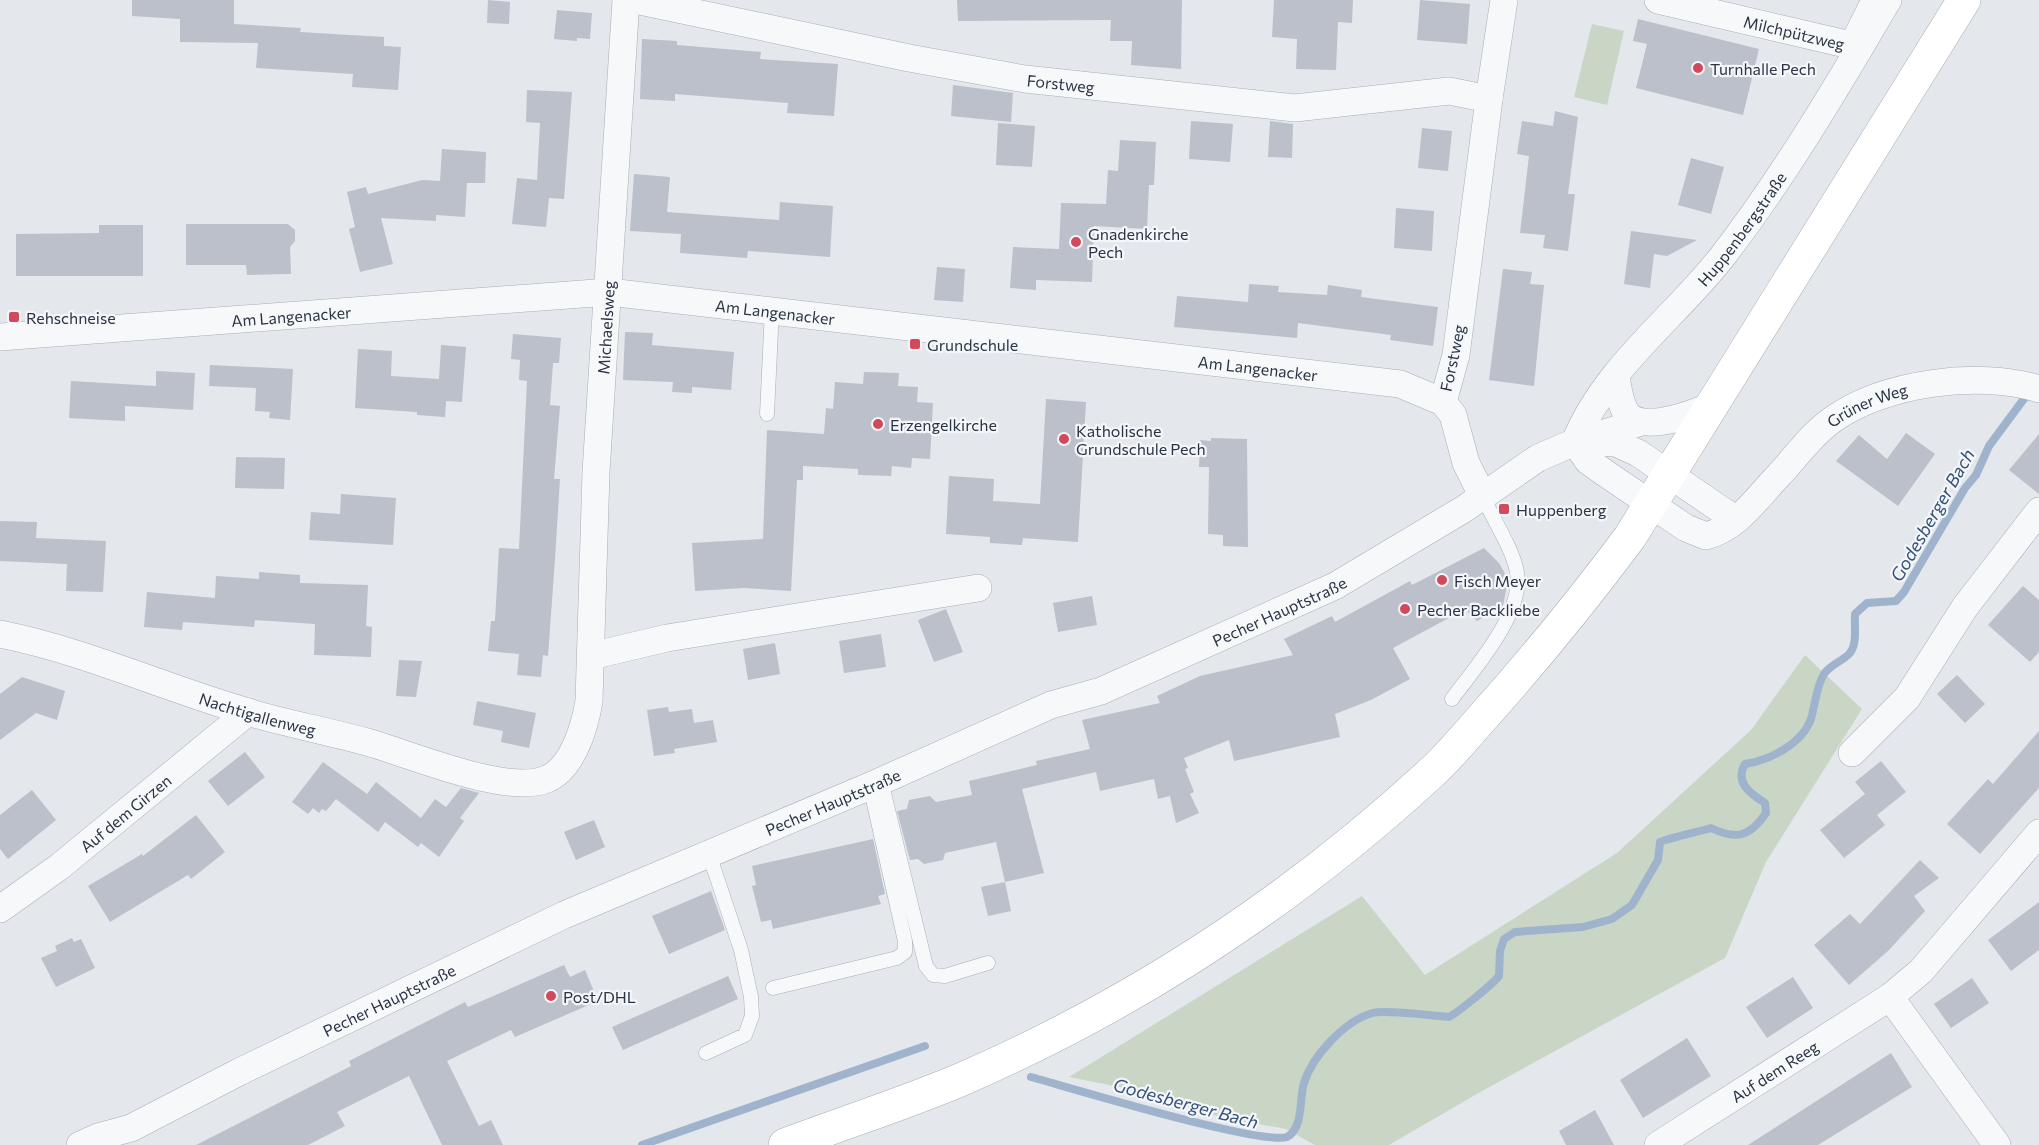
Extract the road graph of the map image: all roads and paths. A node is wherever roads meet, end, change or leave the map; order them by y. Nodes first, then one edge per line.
1 (626, 0) edge
2 (635, 0) edge
3 (1504, 0) edge
4 (1658, 0) edge
5 (1868, 0) edge
6 (1888, 0) edge
7 (1964, 0) edge
8 (1852, 47) junction
9 (1489, 99) junction
10 (609, 292) junction
11 (772, 310) junction
12 (0, 338) edge
13 (1616, 376) junction
14 (2039, 389) edge
15 (1443, 402) junction
16 (1714, 405) junction
17 (767, 414) dead end
18 (1641, 422) junction
19 (1575, 442) junction
20 (1670, 476) junction
21 (1483, 497) junction
22 (1651, 504) junction
23 (2039, 511) edge
24 (1736, 520) junction
25 (978, 588) dead end
26 (4, 640) edge
27 (591, 656) junction
28 (1452, 699) dead end
29 (248, 712) junction
30 (1852, 753) dead end
31 (876, 784) junction
32 (519, 785) joint
33 (2039, 833) edge
34 (709, 854) junction
35 (0, 909) edge
36 (988, 963) dead end
37 (773, 988) dead end
38 (1890, 997) junction
39 (706, 1053) dead end
40 (80, 1145) edge
41 (785, 1145) edge
42 (1658, 1145) edge
43 (1996, 1145) edge

1 - 10 street, Michaelsweg
2 - 9 street, Forstweg
3 - 9 street, Forstweg
4 - 8 street, Milchpützweg
5 - 8 lane
6 - 8 street, Huppenbergstraße
7 - 16 main road
8 - 13 street, Huppenbergstraße
9 - 15 street, Forstweg
10 - 11 street, Am Langenacker
10 - 12 street, Am Langenacker
10 - 27 street, Michaelsweg
11 - 15 street, Am Langenacker
11 - 17 lane
13 - 18 street
13 - 19 street, Huppenbergstraße
14 - 24 street, Grüner Weg
15 - 21 street
16 - 18 street, Pecher Hauptstraße
16 - 20 main road
18 - 19 street, Pecher Hauptstraße
19 - 20 street, Pecher Hauptstraße
19 - 21 street, Pecher Hauptstraße
19 - 22 street
20 - 22 main road
20 - 24 street
21 - 28 lane
21 - 31 street, Pecher Hauptstraße
22 - 24 street, Grüner Weg
22 - 41 main road
23 - 30 street
25 - 27 street
26 - 29 street, Nachtigallenweg
27 - 32 street, Michaelsweg
29 - 32 street, Nachtigallenweg
29 - 35 street, Auf dem Girzen
31 - 34 street, Pecher Hauptstraße
31 - 36 lane
31 - 37 lane
33 - 38 street, Auf dem Reeg
34 - 39 lane
34 - 40 street, Pecher Hauptstraße
38 - 42 street, Auf dem Reeg
38 - 43 street

